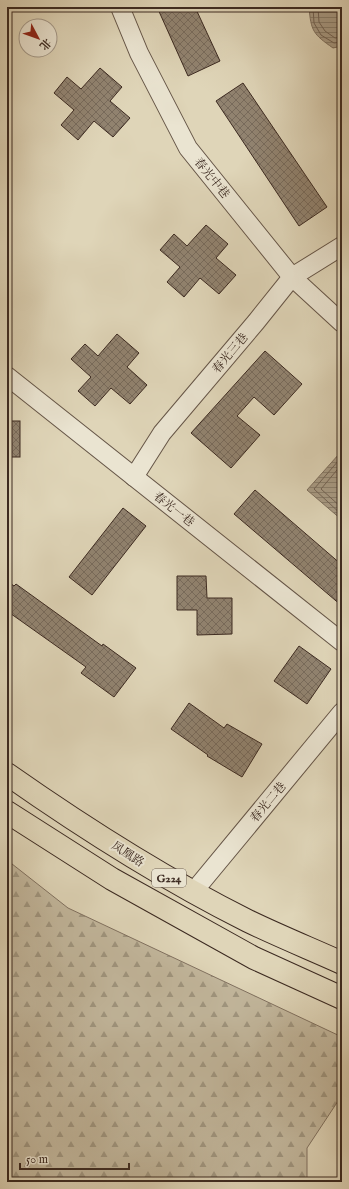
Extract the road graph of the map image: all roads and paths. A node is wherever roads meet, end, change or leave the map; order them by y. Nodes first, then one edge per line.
1 (120, 7) edge
2 (342, 246) edge
3 (292, 277) junction
4 (342, 323) edge
5 (7, 376) edge
6 (134, 477) junction
7 (342, 642) edge
8 (342, 712) edge
9 (7, 774) edge
10 (7, 812) edge
11 (194, 891) junction
12 (342, 963) edge
13 (342, 998) edge

1 - 3 street, 春光中巷
2 - 3 street, 春光三巷
3 - 4 street, 春光中巷
3 - 6 street, 春光三巷
5 - 6 street, 春光一巷
6 - 7 street, 春光一巷
8 - 11 street, 春光二巷
9 - 11 highway, 凤凰路 / G224
10 - 13 highway, G224
11 - 12 highway, 凤凰路 / G224

